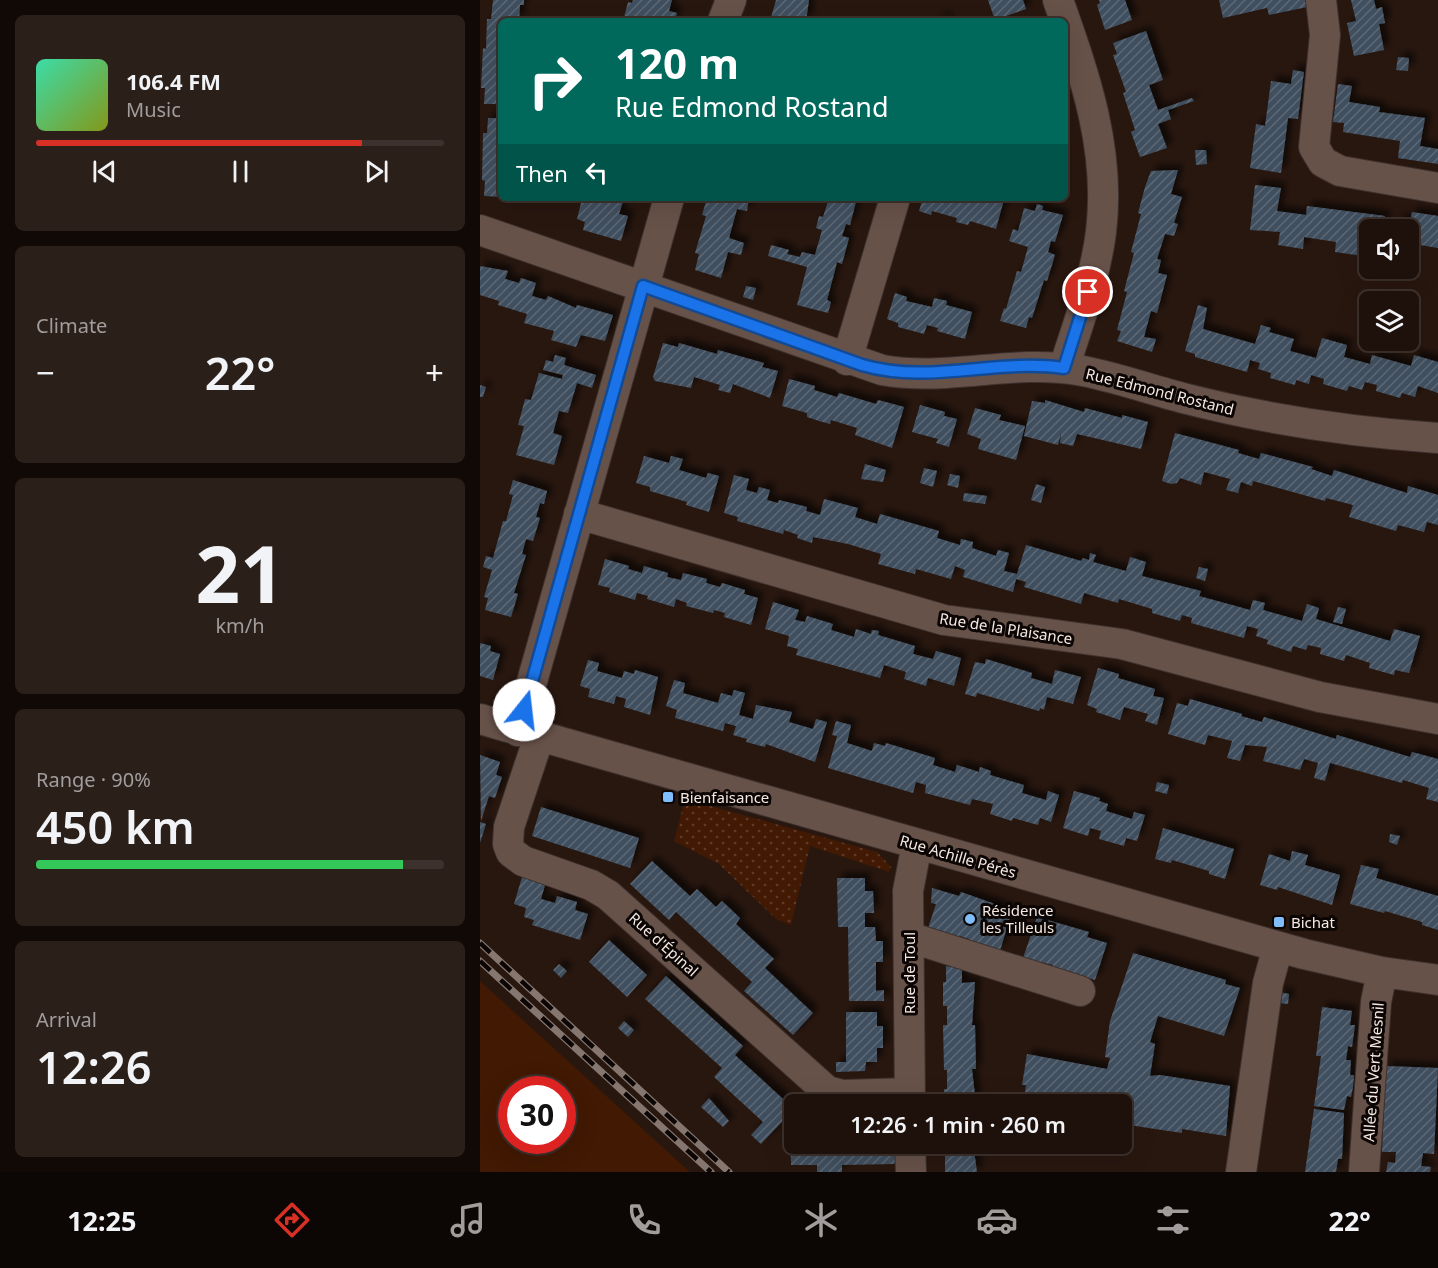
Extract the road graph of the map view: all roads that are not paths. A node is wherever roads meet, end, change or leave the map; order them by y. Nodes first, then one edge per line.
1 (731, 0) edge
2 (1059, 0) edge
3 (1321, 0) edge
4 (724, 18) edge
5 (1065, 18) edge
6 (1068, 26) edge
7 (1438, 188) edge
8 (668, 201) edge
9 (895, 201) edge
10 (480, 230) edge
11 (643, 286) junction
12 (847, 360) junction
13 (1064, 368) junction
14 (1438, 438) edge
15 (579, 514) junction
16 (480, 719) edge
17 (1438, 719) edge
18 (528, 734) junction
19 (917, 844) junction
20 (909, 937) junction
21 (1278, 947) junction
22 (1382, 972) junction
23 (1438, 981) edge
24 (1080, 991) dead end
25 (838, 1094) edge
26 (910, 1094) edge
27 (910, 1154) edge
28 (911, 1172) edge
29 (1241, 1172) edge
30 (1364, 1172) edge

1 - 4 street
2 - 5 street
3 - 7 street
6 - 13 street
8 - 11 street, Rue d'Épinal
9 - 12 street
10 - 11 street, Rue Edmond Rostand
11 - 12 street, Rue Edmond Rostand
11 - 15 street, Rue d'Épinal
12 - 13 street, Rue Edmond Rostand
13 - 14 street, Rue Edmond Rostand
15 - 17 street, Rue de la Plaisance
15 - 18 street, Rue d'Épinal
16 - 18 street, Rue Achille Pérès
18 - 19 street, Rue Achille Pérès
18 - 25 street, Rue d'Épinal
19 - 20 street, Rue de Toul
19 - 21 street, Rue Achille Pérès
20 - 24 street
20 - 26 street, Rue de Toul
21 - 22 street, Rue Achille Pérès
21 - 29 street
22 - 23 street, Rue Achille Pérès
22 - 30 street, Allée du Vert Mesnil
27 - 28 street

